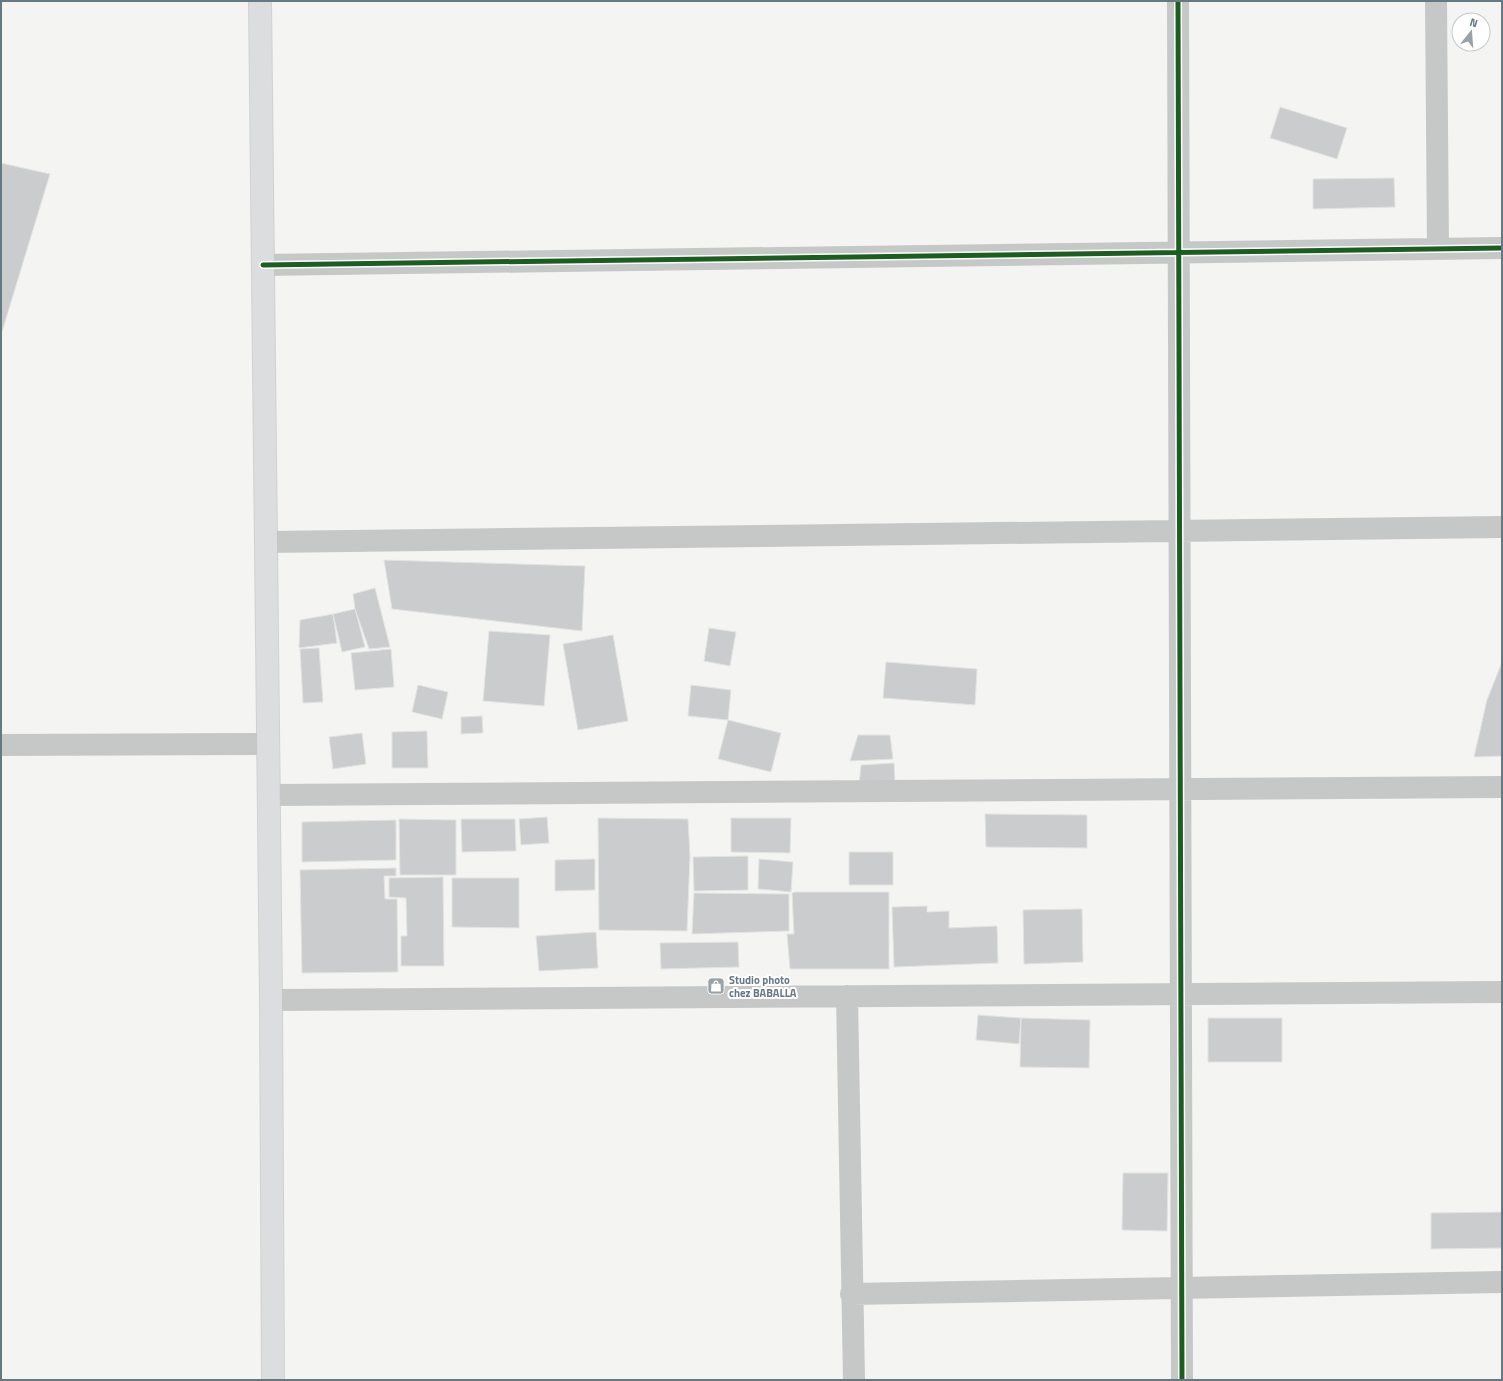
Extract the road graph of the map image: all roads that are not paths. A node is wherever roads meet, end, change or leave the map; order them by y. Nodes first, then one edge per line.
1 (260, 1) edge
2 (1178, 1) edge
3 (1436, 1) edge
4 (1438, 248) junction
5 (1502, 248) edge
6 (1179, 252) junction
7 (263, 265) junction
8 (1502, 527) edge
9 (1180, 531) junction
10 (266, 542) junction
11 (268, 744) junction
12 (1, 745) edge
13 (1502, 787) edge
14 (1180, 790) junction
15 (269, 796) junction
16 (1502, 992) edge
17 (1181, 994) junction
18 (847, 996) junction
19 (271, 1000) junction
20 (1502, 1282) edge
21 (1182, 1288) junction
22 (851, 1294) junction
23 (273, 1380) edge
24 (854, 1380) edge
25 (1182, 1380) edge

1 - 7 main road
2 - 6 street
3 - 4 street
4 - 5 street
4 - 6 street
6 - 7 street
6 - 9 street
7 - 10 main road
8 - 9 street
9 - 10 street
9 - 14 street
10 - 11 main road
11 - 12 street
11 - 15 main road
13 - 14 street
14 - 15 street
14 - 17 street
15 - 19 main road
16 - 17 street
17 - 18 street
17 - 21 street
18 - 19 street
18 - 22 street
19 - 23 main road
20 - 21 street
21 - 22 street
21 - 25 street
22 - 24 street

